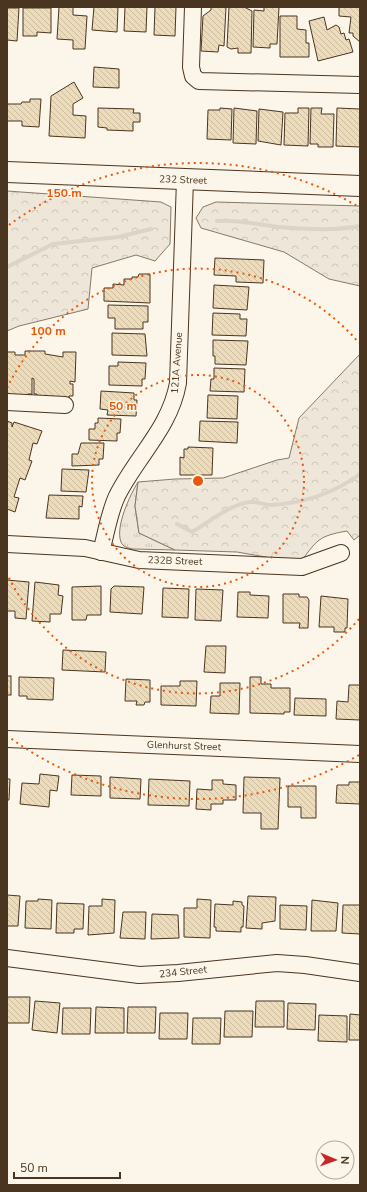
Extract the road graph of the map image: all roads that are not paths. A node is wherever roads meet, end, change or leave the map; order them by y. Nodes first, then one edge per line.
1 (193, 7) edge
2 (360, 85) edge
3 (7, 172) edge
4 (185, 180) junction
5 (360, 186) edge
6 (7, 402) edge
7 (65, 405) dead end
8 (7, 544) edge
9 (101, 552) junction
10 (341, 553) dead end
11 (7, 739) edge
12 (360, 754) edge
13 (7, 958) edge
14 (360, 973) edge

1 - 2 street
3 - 4 main road, 232 Street
4 - 5 main road, 232 Street
4 - 9 street, 121A Avenue
6 - 7 street
8 - 9 street, 232B Street
9 - 10 street, 232B Street
11 - 12 street, Glenhurst Street
13 - 14 street, 234 Street

